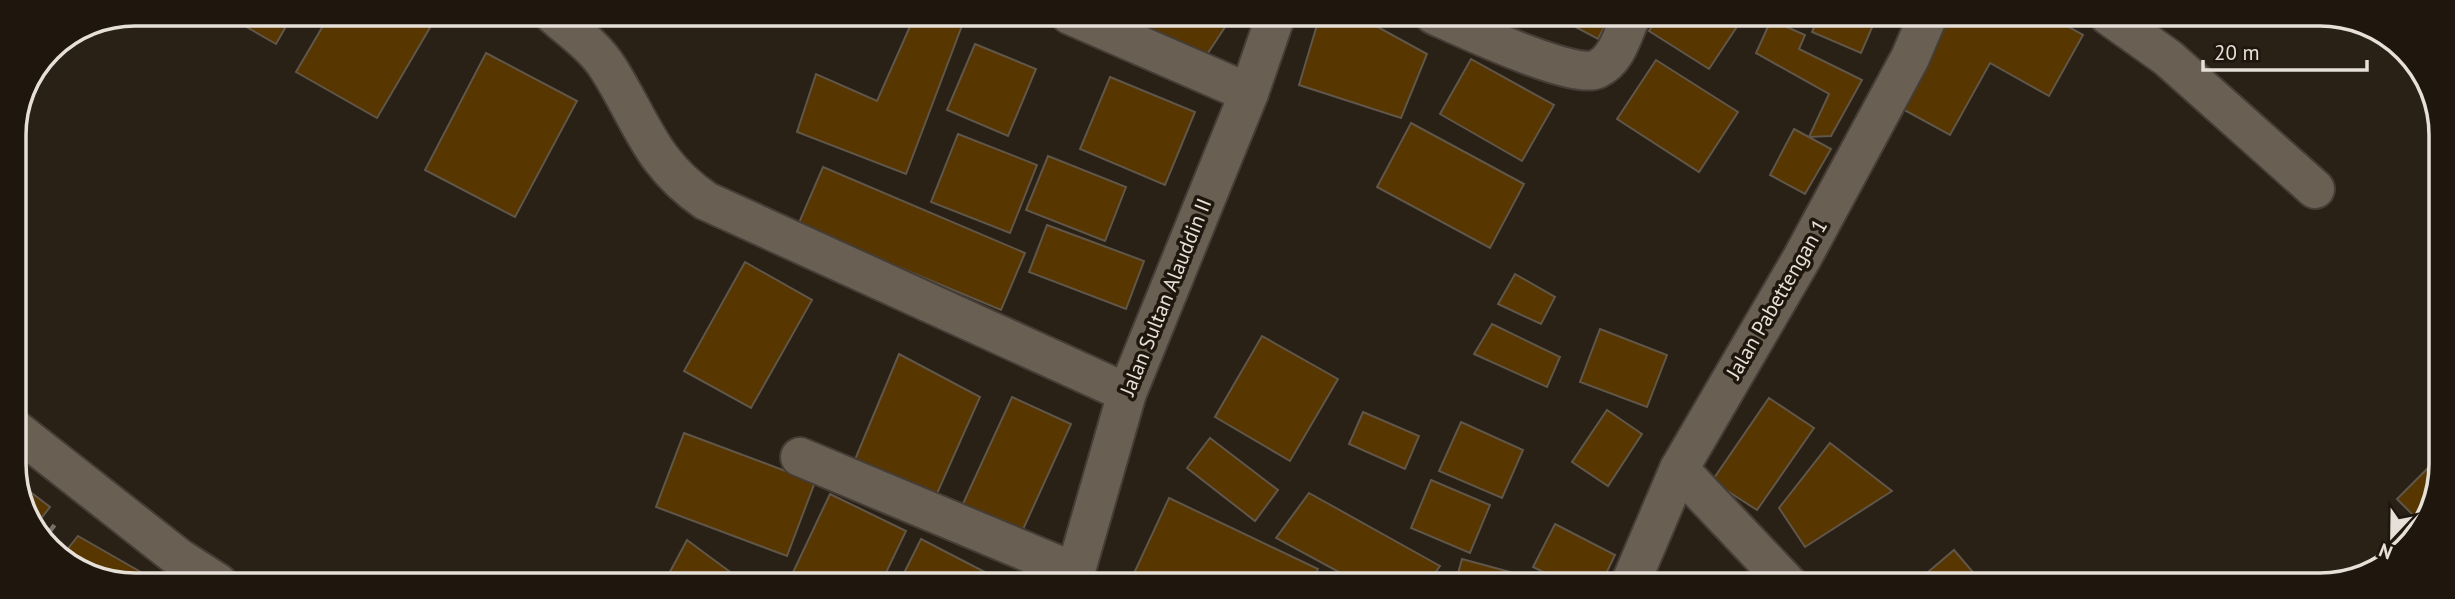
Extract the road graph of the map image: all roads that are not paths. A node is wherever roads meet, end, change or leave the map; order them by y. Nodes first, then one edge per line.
1 (566, 26) edge
2 (1095, 26) edge
3 (1272, 26) edge
4 (1461, 26) edge
5 (1627, 26) edge
6 (1924, 26) edge
7 (2123, 26) edge
8 (1249, 93) junction
9 (2315, 189) dead end
10 (1127, 393) junction
11 (26, 438) edge
12 (800, 457) dead end
13 (1679, 469) junction
14 (202, 573) edge
15 (1062, 573) edge
16 (1074, 573) edge
17 (1635, 573) edge
18 (1778, 573) edge

1 - 10 street
2 - 8 street
3 - 8 street, Jalan Sultan Alauddin II
4 - 5 street
6 - 13 street, Jalan Pabettengan 1
7 - 9 street
8 - 10 street, Jalan Sultan Alauddin II
10 - 16 street, Jalan Sultan Alauddin II
11 - 14 street
12 - 15 street
13 - 17 street, Jalan Pabettengan 1
13 - 18 street

